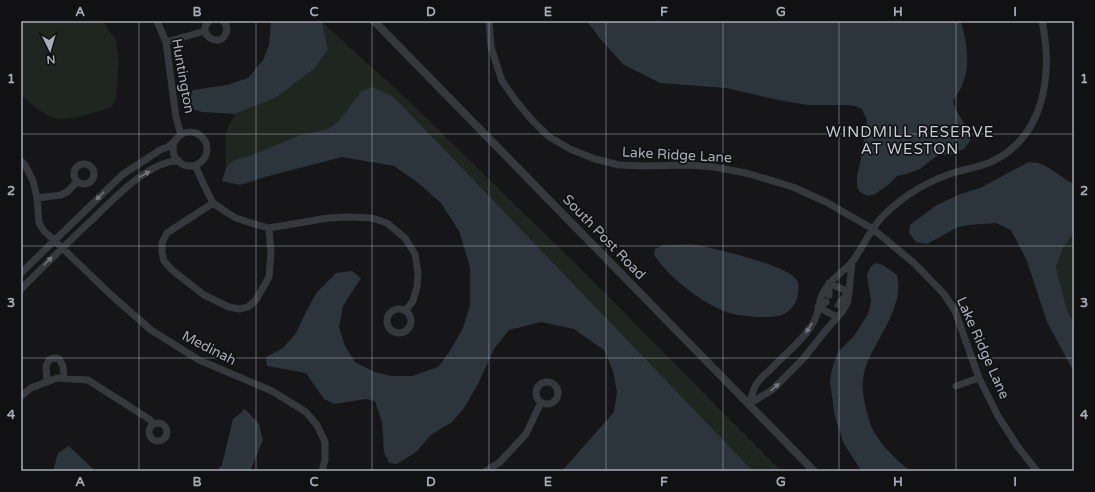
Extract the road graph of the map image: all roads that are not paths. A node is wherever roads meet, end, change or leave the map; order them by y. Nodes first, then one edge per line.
1 (157, 21) edge
2 (209, 21) edge
3 (223, 21) edge
4 (374, 21) edge
5 (490, 21) edge
6 (1042, 21) edge
7 (205, 32) junction
8 (166, 42) junction
9 (179, 137) junction
10 (21, 160) edge
11 (179, 162) junction
12 (195, 165) junction
13 (77, 182) dead end
14 (37, 198) junction
15 (213, 203) junction
16 (269, 228) junction
17 (873, 229) junction
18 (54, 240) junction
19 (62, 248) junction
20 (852, 262) junction
21 (21, 273) edge
22 (829, 283) junction
23 (21, 289) edge
24 (849, 292) junction
25 (829, 295) dead end
26 (841, 301) tunnel mouth
27 (826, 302) dead end
28 (818, 307) junction
29 (837, 308) tunnel mouth
30 (405, 311) dead end
31 (837, 317) junction
32 (64, 378) junction
33 (980, 378) junction
34 (47, 382) junction
35 (956, 386) dead end
36 (21, 396) edge
37 (541, 402) dead end
38 (749, 404) junction
39 (154, 424) dead end
40 (322, 471) edge
41 (486, 471) edge
42 (814, 471) edge
43 (1037, 471) edge

1 - 8 street, Huntington
2 - 7 street
3 - 7 street
4 - 38 street, South Post Road
5 - 17 street, Lake Ridge Lane
6 - 17 street
7 - 8 street
8 - 9 street, Huntington
9 - 11 street
9 - 12 street
9 -> 18 street
10 - 14 street, Medinah
11 - 12 street
19 -> 11 street
12 - 15 street
13 - 14 street
14 - 18 street, Medinah
15 - 16 street
15 - 16 street
16 - 30 street
17 - 20 street
17 - 33 street, Lake Ridge Lane
18 - 19 street, Medinah
18 - 21 street
23 -> 19 street
19 - 40 street, Medinah
20 - 22 street
20 - 24 street
22 - 24 street
22 - 25 street
22 - 28 street
24 - 26 street
24 - 31 street
27 - 28 street
28 - 31 street
28 -> 38 street
29 - 31 street
38 -> 31 street
32 - 34 street
32 - 34 street
32 - 39 street
33 - 35 street
33 - 43 street, Lake Ridge Lane
34 - 36 street
37 - 41 street
38 - 42 street, South Post Road

